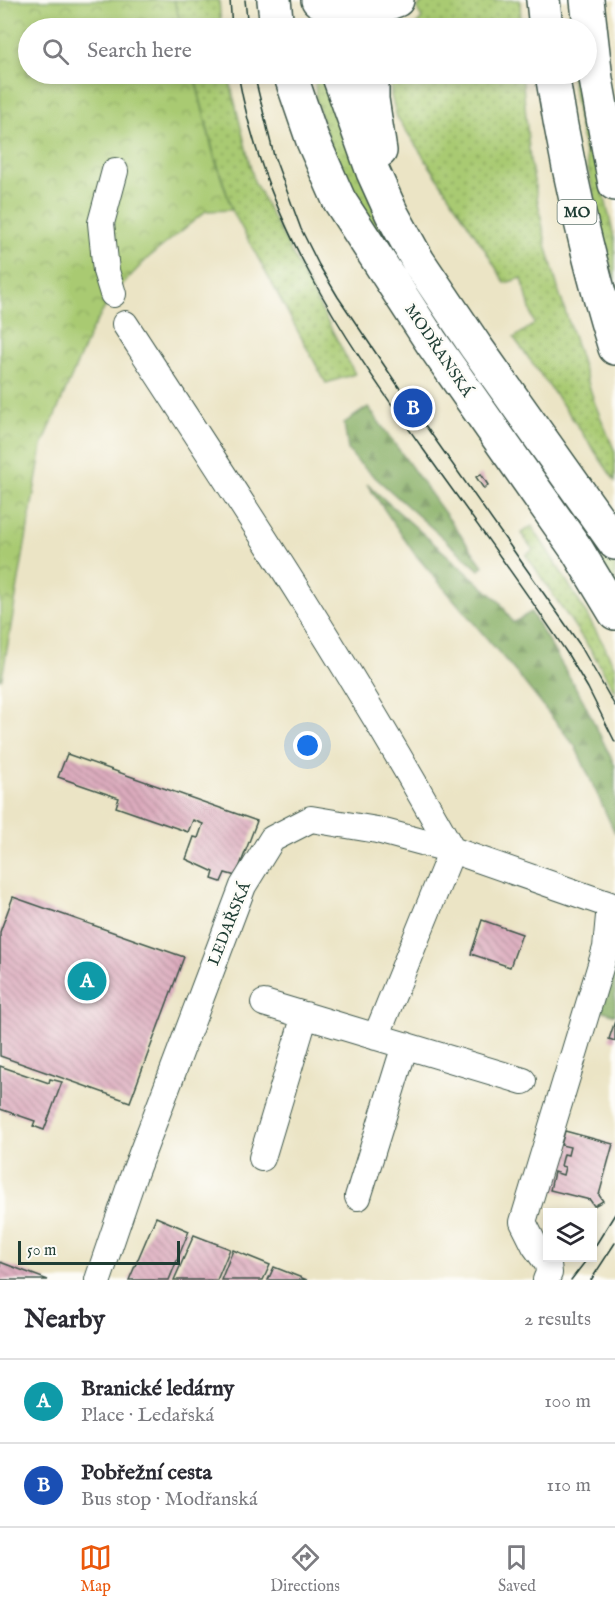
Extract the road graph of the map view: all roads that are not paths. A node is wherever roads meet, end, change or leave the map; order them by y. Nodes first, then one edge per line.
1 (273, 0) edge
2 (397, 0) edge
3 (407, 0) edge
4 (543, 0) edge
5 (587, 0) edge
6 (321, 10) edge
7 (276, 18) edge
8 (394, 18) edge
9 (545, 18) edge
10 (589, 18) edge
11 (293, 84) edge
12 (301, 84) edge
13 (342, 84) edge
14 (373, 84) edge
15 (554, 84) edge
16 (597, 84) edge
17 (305, 119) junction
18 (115, 171) dead end
19 (615, 184) edge
20 (392, 214) junction
21 (113, 294) dead end
22 (125, 324) dead end
23 (615, 348) edge
24 (615, 543) edge
25 (615, 613) edge
26 (452, 850) junction
27 (264, 1003) dead end
28 (305, 1015) junction
29 (376, 1037) junction
30 (405, 1046) junction
31 (523, 1082) dead end
32 (262, 1158) dead end
33 (358, 1197) dead end
34 (98, 1280) edge
35 (546, 1280) edge

1 - 7 main road
2 - 6 main road
3 - 8 main road
4 - 9 main road
5 - 10 main road, MO
11 - 17 main road, MODŘANSKÁ
12 - 17 main road
13 - 20 main road, MODŘANSKÁ
14 - 20 main road
15 - 23 main road, MO
16 - 19 main road, MO
17 - 25 main road, MODŘANSKÁ
18 - 21 street
20 - 24 main road, MODŘANSKÁ
22 - 26 street
26 - 29 street
26 - 34 street, LEDAŘSKÁ
26 - 35 street, LEDAŘSKÁ
27 - 28 street
28 - 29 street
28 - 32 street
29 - 30 street
30 - 31 street
30 - 33 street

